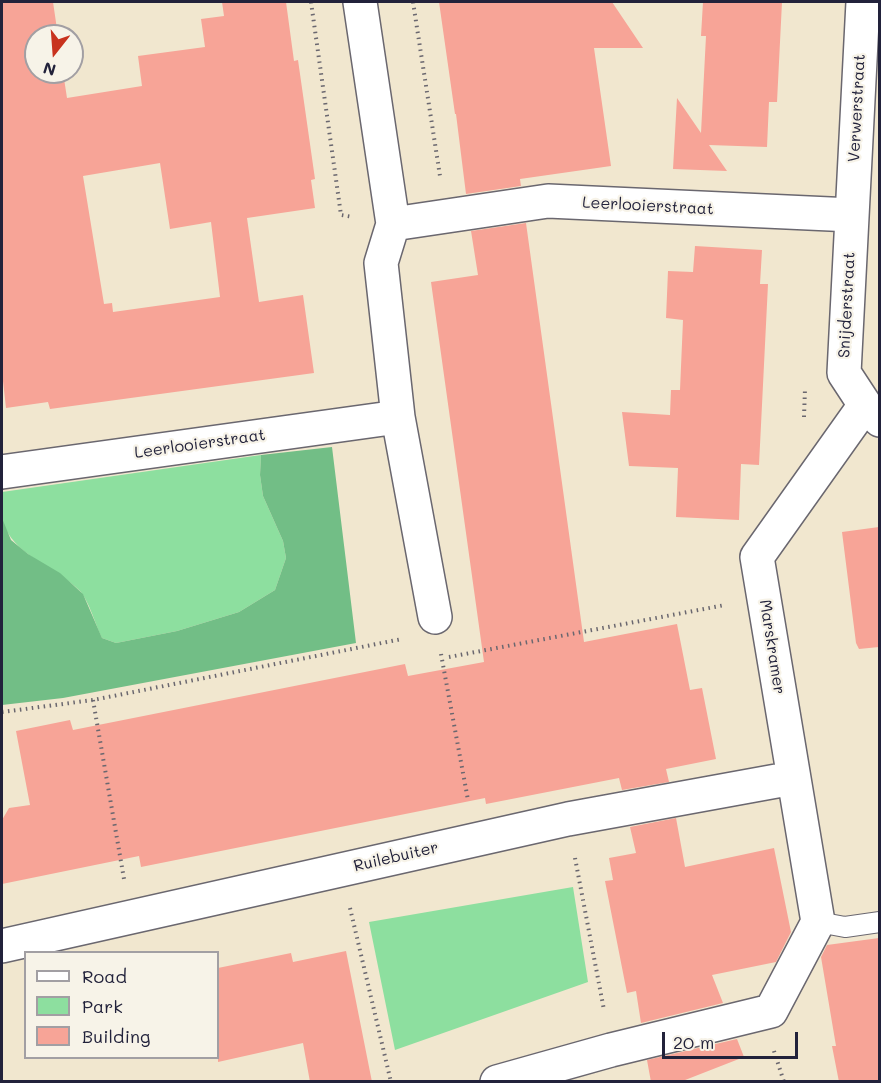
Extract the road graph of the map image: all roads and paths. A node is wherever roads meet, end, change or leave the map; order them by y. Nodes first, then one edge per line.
1 (312, 2) edge
2 (360, 2) edge
3 (414, 2) edge
4 (863, 2) edge
5 (446, 215) junction
6 (852, 215) junction
7 (393, 224) junction
8 (872, 412) edge
9 (398, 417) junction
10 (2, 472) edge
11 (764, 598) junction
12 (436, 624) junction
13 (442, 659) junction
14 (93, 700) junction
15 (2, 712) edge
16 (794, 778) junction
17 (568, 819) junction
18 (476, 839) junction
19 (341, 870) junction
20 (130, 917) junction
21 (818, 922) junction
22 (879, 922) edge
23 (2, 946) edge
24 (611, 1050) junction
25 (391, 1082) edge
26 (497, 1082) edge

1 - 7 path
2 - 7 street
3 - 5 path
4 - 6 street, Verwerstraat
5 - 6 street, Leerlooierstraat
5 - 7 street, Leerlooierstraat
6 - 8 street, Snijderstraat
7 - 9 street
8 - 11 street, Marskramer
9 - 10 street, Leerlooierstraat
9 - 12 street
11 - 13 path
11 - 16 street, Marskramer
12 - 13 path
12 - 14 path
13 - 18 path
14 - 15 path
14 - 20 path
16 - 17 street, Ruilebuiter
16 - 21 street, Marskramer
17 - 18 street, Ruilebuiter
17 - 24 path
18 - 19 street, Ruilebuiter
19 - 20 street, Ruilebuiter
19 - 25 path
20 - 23 street, Ruilebuiter
21 - 22 lane
21 - 24 street
24 - 26 street

